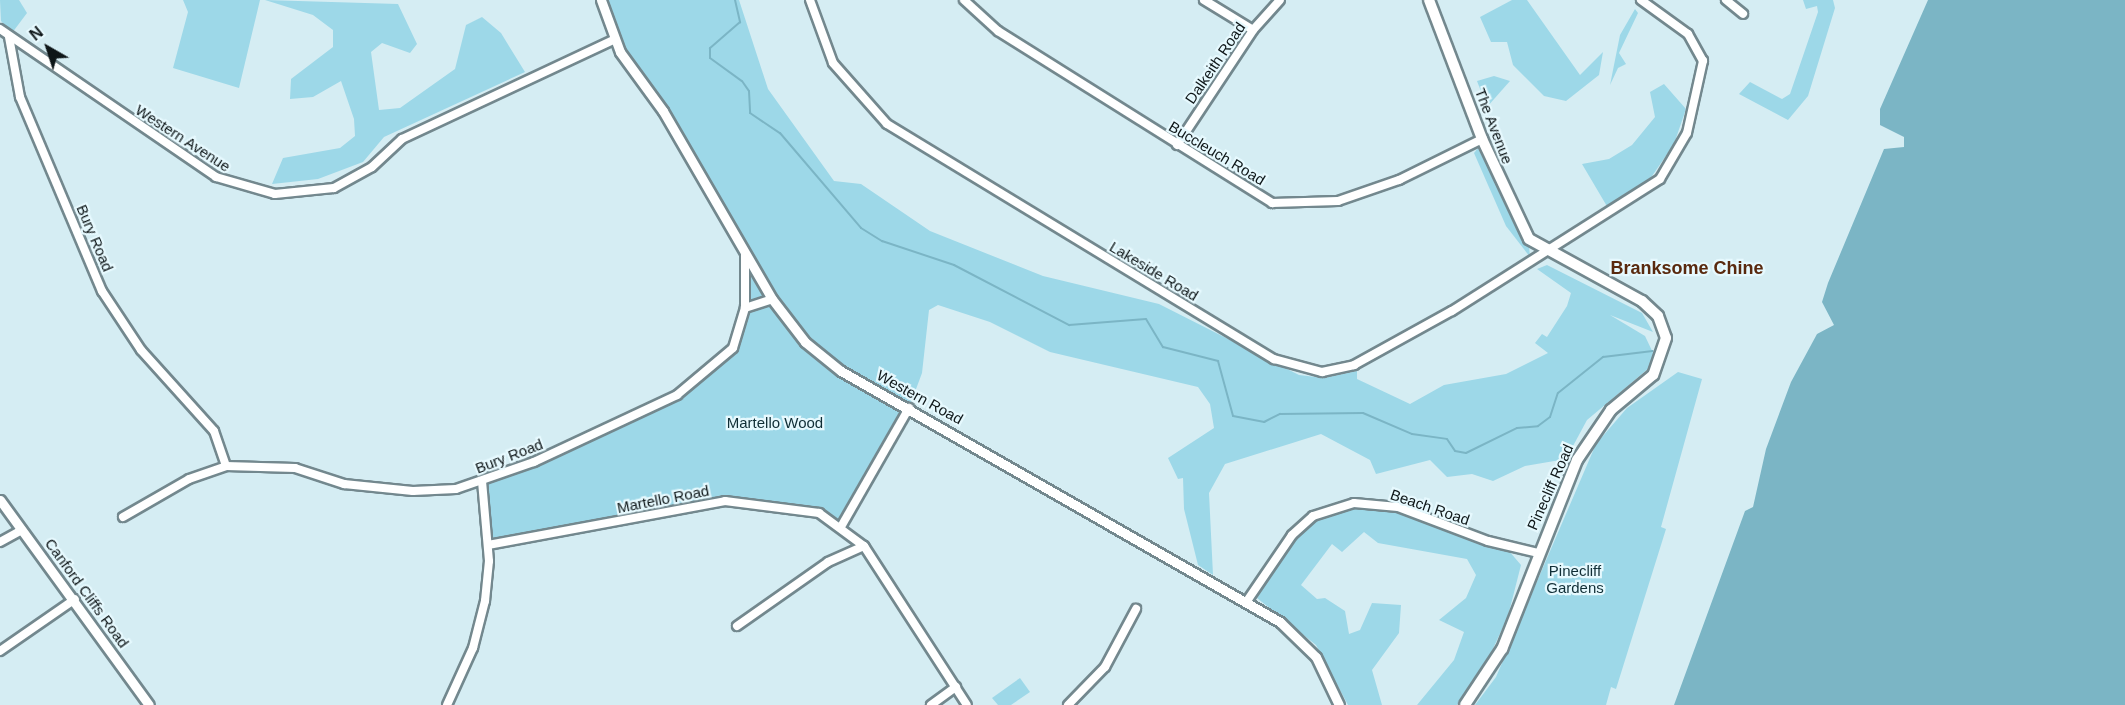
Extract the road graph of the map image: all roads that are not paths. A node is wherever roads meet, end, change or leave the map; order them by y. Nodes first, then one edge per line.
1 (601, 0) edge
2 (810, 0) edge
3 (964, 0) edge
4 (1204, 0) edge
5 (1280, 0) edge
6 (1429, 0) edge
7 (1641, 0) edge
8 (1726, 0) edge
9 (1743, 14) dead end
10 (0, 29) edge
11 (1253, 30) junction
12 (9, 37) junction
13 (614, 40) junction
14 (1482, 140) junction
15 (1177, 145) junction
16 (745, 249) junction
17 (1547, 254) junction
18 (772, 299) junction
19 (745, 308) junction
20 (909, 408) junction
21 (226, 466) junction
22 (482, 482) junction
23 (0, 500) edge
24 (123, 516) dead end
25 (842, 525) junction
26 (22, 530) junction
27 (0, 542) edge
28 (488, 545) junction
29 (864, 546) junction
30 (1539, 553) junction
31 (75, 599) junction
32 (1247, 601) junction
33 (1136, 609) dead end
34 (737, 626) dead end
35 (0, 651) edge
36 (956, 687) junction
37 (149, 705) edge
38 (447, 705) edge
39 (931, 705) edge
40 (967, 705) edge
41 (1068, 705) edge
42 (1340, 705) edge
43 (1466, 705) edge

1 - 13 street, Western Road
2 - 17 street, Lakeside Road
3 - 15 street, Buccleuch Road
4 - 11 street
5 - 11 street, Dalkeith Road
6 - 14 main road, The Avenue
7 - 17 street, Lakeside Road
8 - 9 street
10 - 12 street
11 - 15 street, Dalkeith Road
12 - 13 street, Western Avenue
12 - 21 street, Bury Road
13 - 16 street, Western Road
14 - 15 street, Buccleuch Road
14 - 17 main road, The Avenue
16 - 18 street, Western Road
16 - 19 street, Bury Road
17 - 30 main road, Pinecliff Road
18 - 19 street
18 - 20 street, Western Road
19 - 22 street, Bury Road
20 - 25 street
20 - 32 street, Western Road
21 - 22 street, Bury Road
21 - 24 street, Bury Road
22 - 28 street
23 - 26 street, Canford Cliffs Road
25 - 28 street, Martello Road
25 - 29 street, Martello Road
26 - 27 street
26 - 31 street, Canford Cliffs Road
28 - 38 street
29 - 34 street
29 - 36 street, Martello Road
30 - 32 street, Beach Road
30 - 43 main road, Pinecliff Road
31 - 35 street
31 - 37 street, Canford Cliffs Road
32 - 42 street, Western Road
33 - 41 street
36 - 39 street
36 - 40 street, Martello Road

